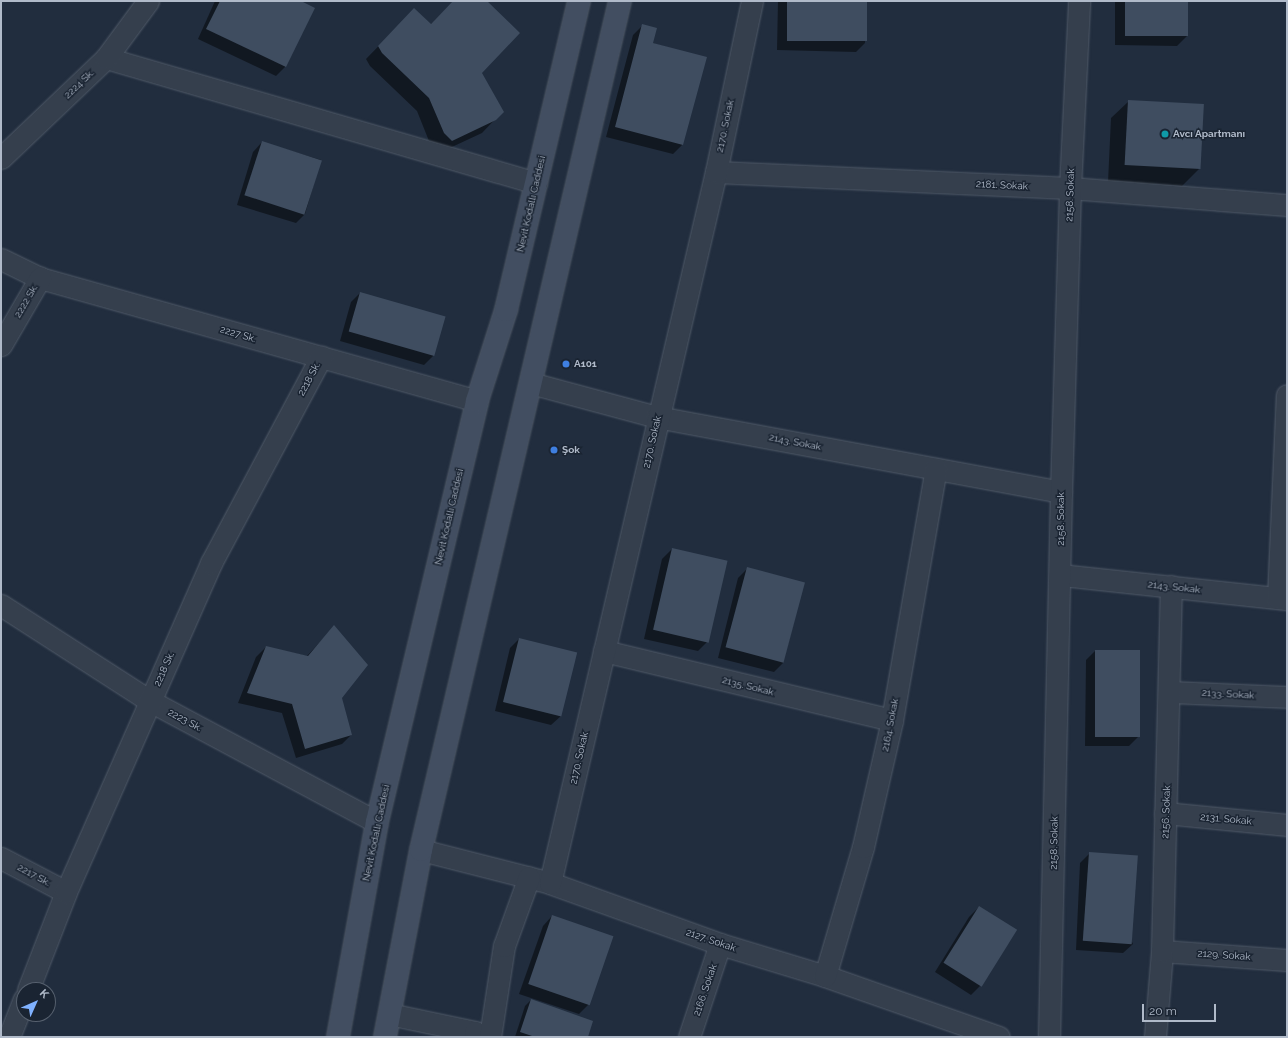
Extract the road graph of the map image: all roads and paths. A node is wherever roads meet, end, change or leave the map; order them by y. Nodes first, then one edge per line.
1 (148, 1) edge
2 (579, 1) edge
3 (620, 1) edge
4 (752, 1) edge
5 (1078, 1) edge
6 (106, 58) junction
7 (1, 158) edge
8 (716, 172) junction
9 (536, 183) junction
10 (1070, 188) junction
11 (1287, 205) edge
12 (1, 259) edge
13 (40, 278) junction
14 (1, 346) edge
15 (321, 357) junction
16 (530, 383) junction
17 (477, 401) junction
18 (1287, 403) edge
19 (657, 417) junction
20 (936, 469) junction
21 (1061, 492) junction
22 (1061, 575) junction
23 (1171, 586) junction
24 (1282, 598) edge
25 (1, 605) edge
26 (604, 651) junction
27 (1169, 692) junction
28 (1287, 698) edge
29 (150, 701) junction
30 (892, 720) junction
31 (1165, 813) junction
32 (377, 822) junction
33 (1287, 824) edge
34 (421, 850) junction
35 (1, 858) edge
36 (529, 877) junction
37 (550, 883) junction
38 (66, 892) junction
39 (720, 944) junction
40 (1162, 951) junction
41 (1287, 960) edge
42 (825, 976) junction
43 (31, 982) edge
44 (389, 1014) junction
45 (16, 1019) edge
46 (9, 1037) edge
47 (338, 1037) edge
48 (385, 1037) edge
49 (480, 1037) edge
50 (490, 1037) edge
51 (689, 1037) edge
52 (999, 1037) edge
53 (1049, 1037) edge
54 (1155, 1037) edge

1 - 6 street, 2224 Sk.
2 - 9 main road, Nevit Kodallı Caddesi
3 - 16 main road
4 - 8 street, 2170. Sokak
5 - 10 street, 2158. Sokak
6 - 7 street, 2224 Sk.
6 - 9 street
8 - 10 street, 2181. Sokak
8 - 19 street, 2170. Sokak
9 - 17 main road, Nevit Kodallı Caddesi
10 - 11 street, 2181. Sokak
10 - 21 street, 2158. Sokak
12 - 13 street, 2227 Sk.
13 - 14 street, 2222 Sk.
13 - 15 street, 2227 Sk.
15 - 17 street, 2227 Sk.
15 - 29 street, 2218 Sk.
16 - 19 street, 2143. Sokak
16 - 34 main road
17 - 32 main road, Nevit Kodallı Caddesi
18 - 24 street
19 - 20 street, 2143. Sokak
19 - 26 street, 2170. Sokak
20 - 21 street, 2143. Sokak
20 - 30 street, 2164. Sokak
21 - 22 street, 2158. Sokak
22 - 23 street, 2143. Sokak
22 - 53 street, 2158. Sokak
23 - 24 street, 2143. Sokak
23 - 27 street, 2156. Sokak
25 - 29 street, 2223 Sk.
26 - 30 street, 2135. Sokak
26 - 37 street, 2170. Sokak
27 - 28 street, 2133. Sokak
27 - 31 street, 2156. Sokak
29 - 32 street, 2223 Sk.
29 - 38 street, 2218 Sk.
30 - 42 street, 2164. Sokak
31 - 33 street, 2131. Sokak
31 - 40 street, 2156. Sokak
32 - 47 main road, Nevit Kodallı Caddesi
34 - 36 street, 2127. Sokak
34 - 44 main road
35 - 38 street, 2217 Sk.
36 - 37 street, 2127. Sokak
36 - 50 street
37 - 39 street, 2127. Sokak
38 - 43 street, 2218 Sk.
39 - 42 street, 2127. Sokak
39 - 51 street, 2166. Sokak
40 - 41 street, 2129. Sokak
40 - 54 street, 2156. Sokak
42 - 52 street, 2127. Sokak
44 - 48 main road
44 - 49 street
45 - 46 street

